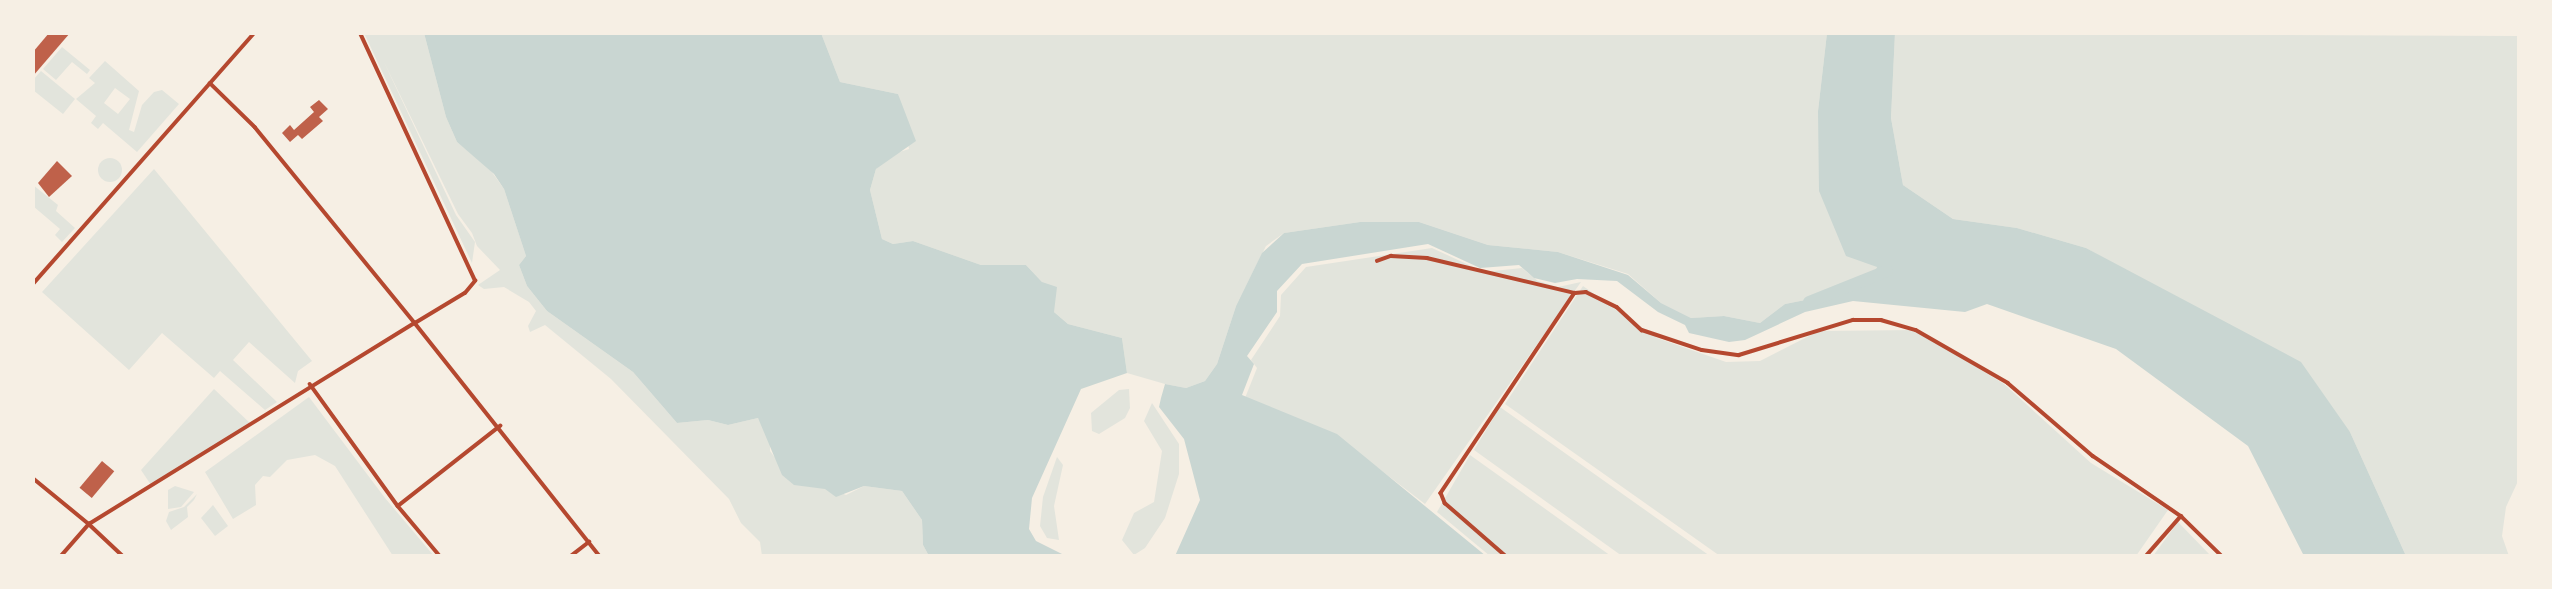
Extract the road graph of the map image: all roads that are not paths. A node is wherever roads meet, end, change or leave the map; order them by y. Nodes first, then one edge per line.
1 (254, 33) edge
2 (360, 33) edge
3 (210, 83) junction
4 (1377, 261) dead end
5 (33, 284) edge
6 (1575, 293) junction
7 (415, 323) junction
8 (310, 384) junction
9 (500, 426) junction
10 (33, 478) edge
11 (398, 506) junction
12 (2181, 516) junction
13 (89, 524) junction
14 (589, 542) junction
15 (61, 556) edge
16 (123, 556) edge
17 (440, 556) edge
18 (571, 556) edge
19 (600, 556) edge
20 (1506, 556) edge
21 (2146, 556) edge
22 (2222, 556) edge

1 - 3 street
2 - 7 street
3 - 5 street
3 - 7 street
4 - 6 street
6 - 12 street
6 - 20 street
7 - 8 street
7 - 9 street
8 - 11 street
8 - 13 street
9 - 11 street
9 - 14 street
10 - 13 street
11 - 17 street
12 - 21 street
12 - 22 street
13 - 15 street
13 - 16 street
14 - 18 street
14 - 19 street

